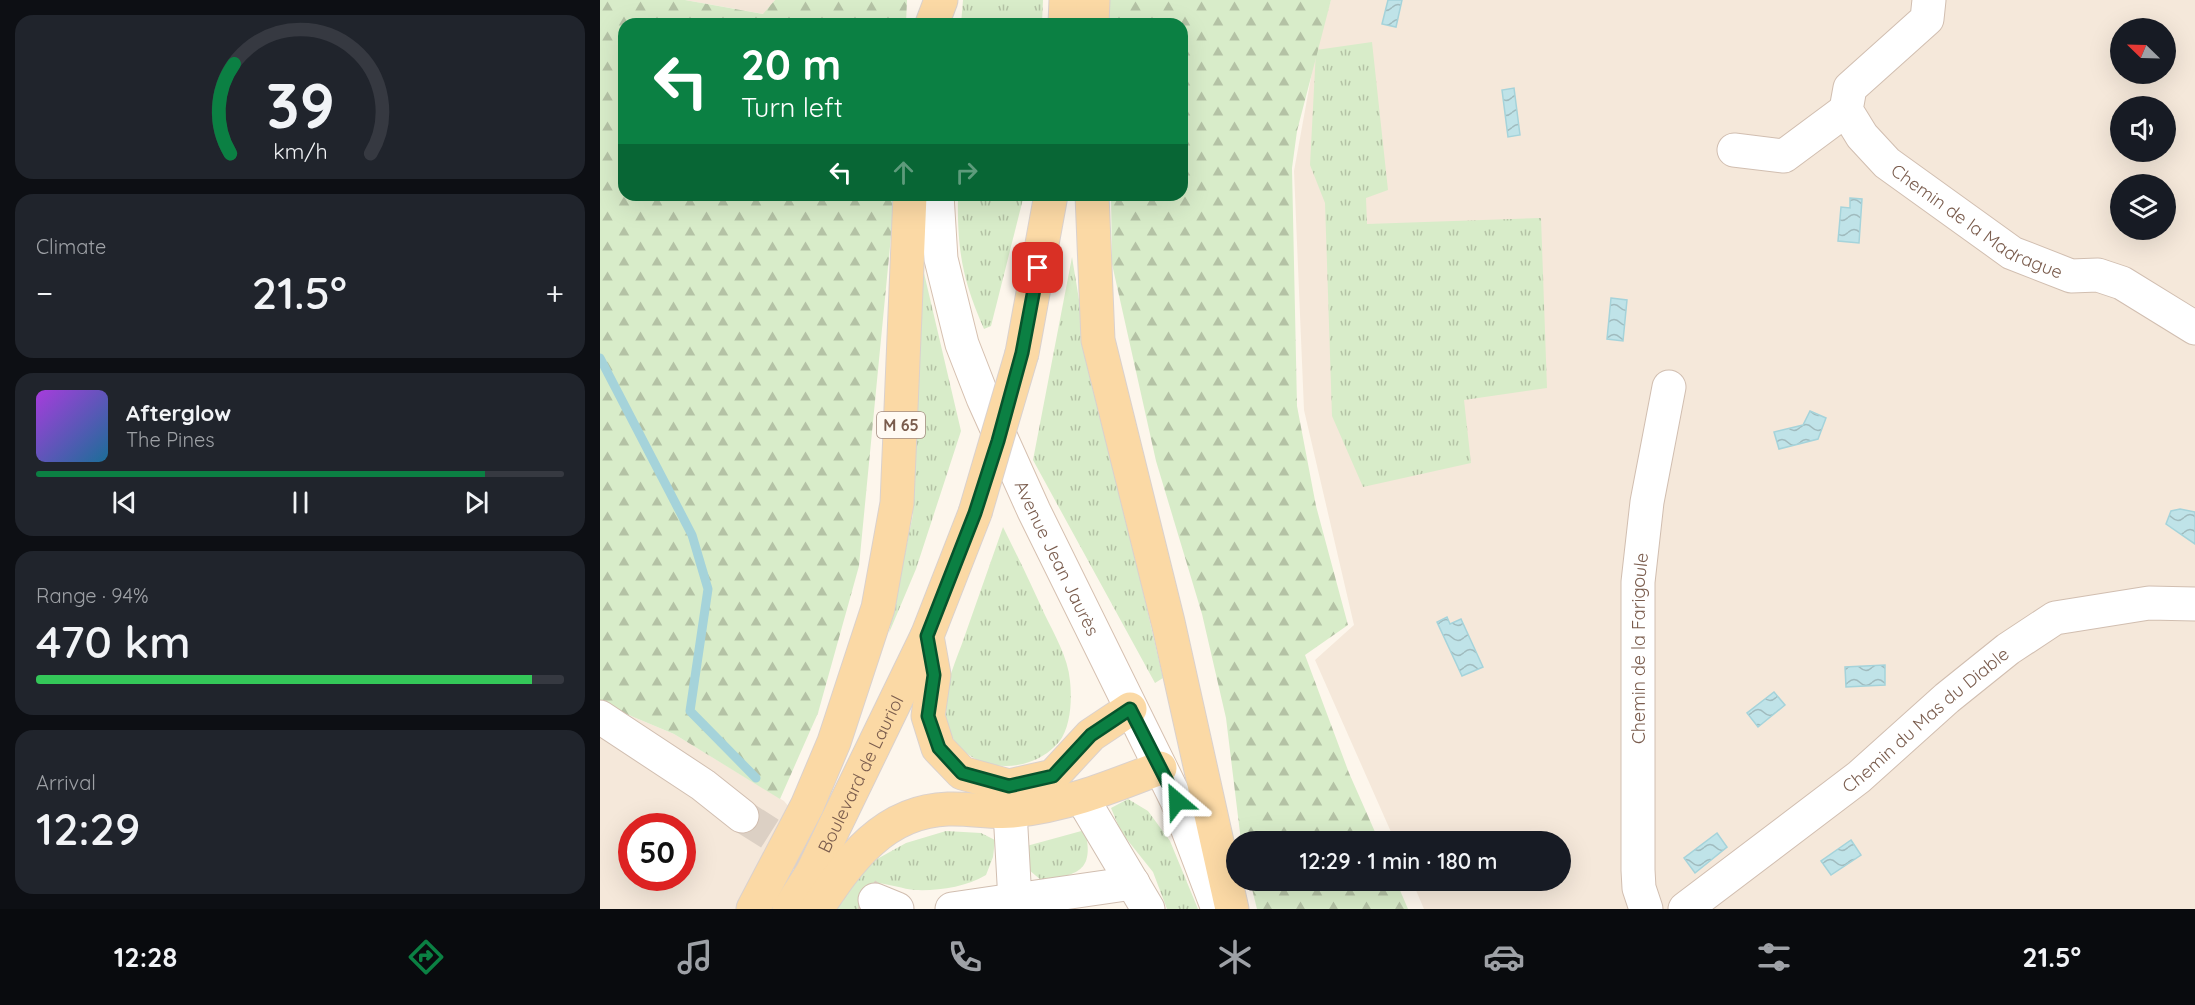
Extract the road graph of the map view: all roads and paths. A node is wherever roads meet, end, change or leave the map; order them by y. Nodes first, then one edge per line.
1 (942, 0) edge
2 (1066, 0) edge
3 (1093, 0) edge
4 (1929, 0) edge
5 (934, 18) edge
6 (942, 18) edge
7 (1065, 18) edge
8 (1092, 18) edge
9 (1846, 110) junction
10 (1734, 150) dead end
11 (910, 201) edge
12 (937, 201) edge
13 (1050, 201) edge
14 (1092, 201) edge
15 (2195, 328) edge
16 (1669, 387) dead end
17 (2195, 604) edge
18 (927, 636) junction
19 (1130, 709) junction
20 (600, 717) edge
21 (1160, 768) junction
22 (1053, 776) junction
23 (1082, 798) junction
24 (1010, 799) junction
25 (742, 816) tunnel mouth
26 (1141, 896) edge
27 (1015, 901) junction
28 (753, 909) edge
29 (789, 909) edge
30 (817, 909) edge
31 (952, 909) edge
32 (1218, 909) edge
33 (1232, 909) edge
34 (1646, 909) edge
35 (1685, 909) edge

1 - 5 main road
1 - 6 street
2 - 7 main road
3 - 8 main road
4 - 9 street
9 - 10 street
9 - 15 street, Chemin de la Madrague
11 - 28 main road, M 65
12 - 19 street, Avenue Jean Jaurès
13 - 18 main road, Boulevard de Lauriol, bridge
14 - 33 main road
16 - 34 street, Chemin de la Farigoule
17 - 35 street, Chemin du Mas du Diable
18 - 24 main road
18 - 29 main road, Boulevard de Lauriol
19 - 21 street, Avenue Jean Jaurès
19 - 22 main road
20 - 25 street
21 - 23 main road
21 - 32 street, Avenue Jean Jaurès
22 - 23 main road
22 - 24 main road
23 - 24 main road
23 - 26 street
24 - 27 street
24 - 30 main road
26 - 27 street
27 - 31 street

